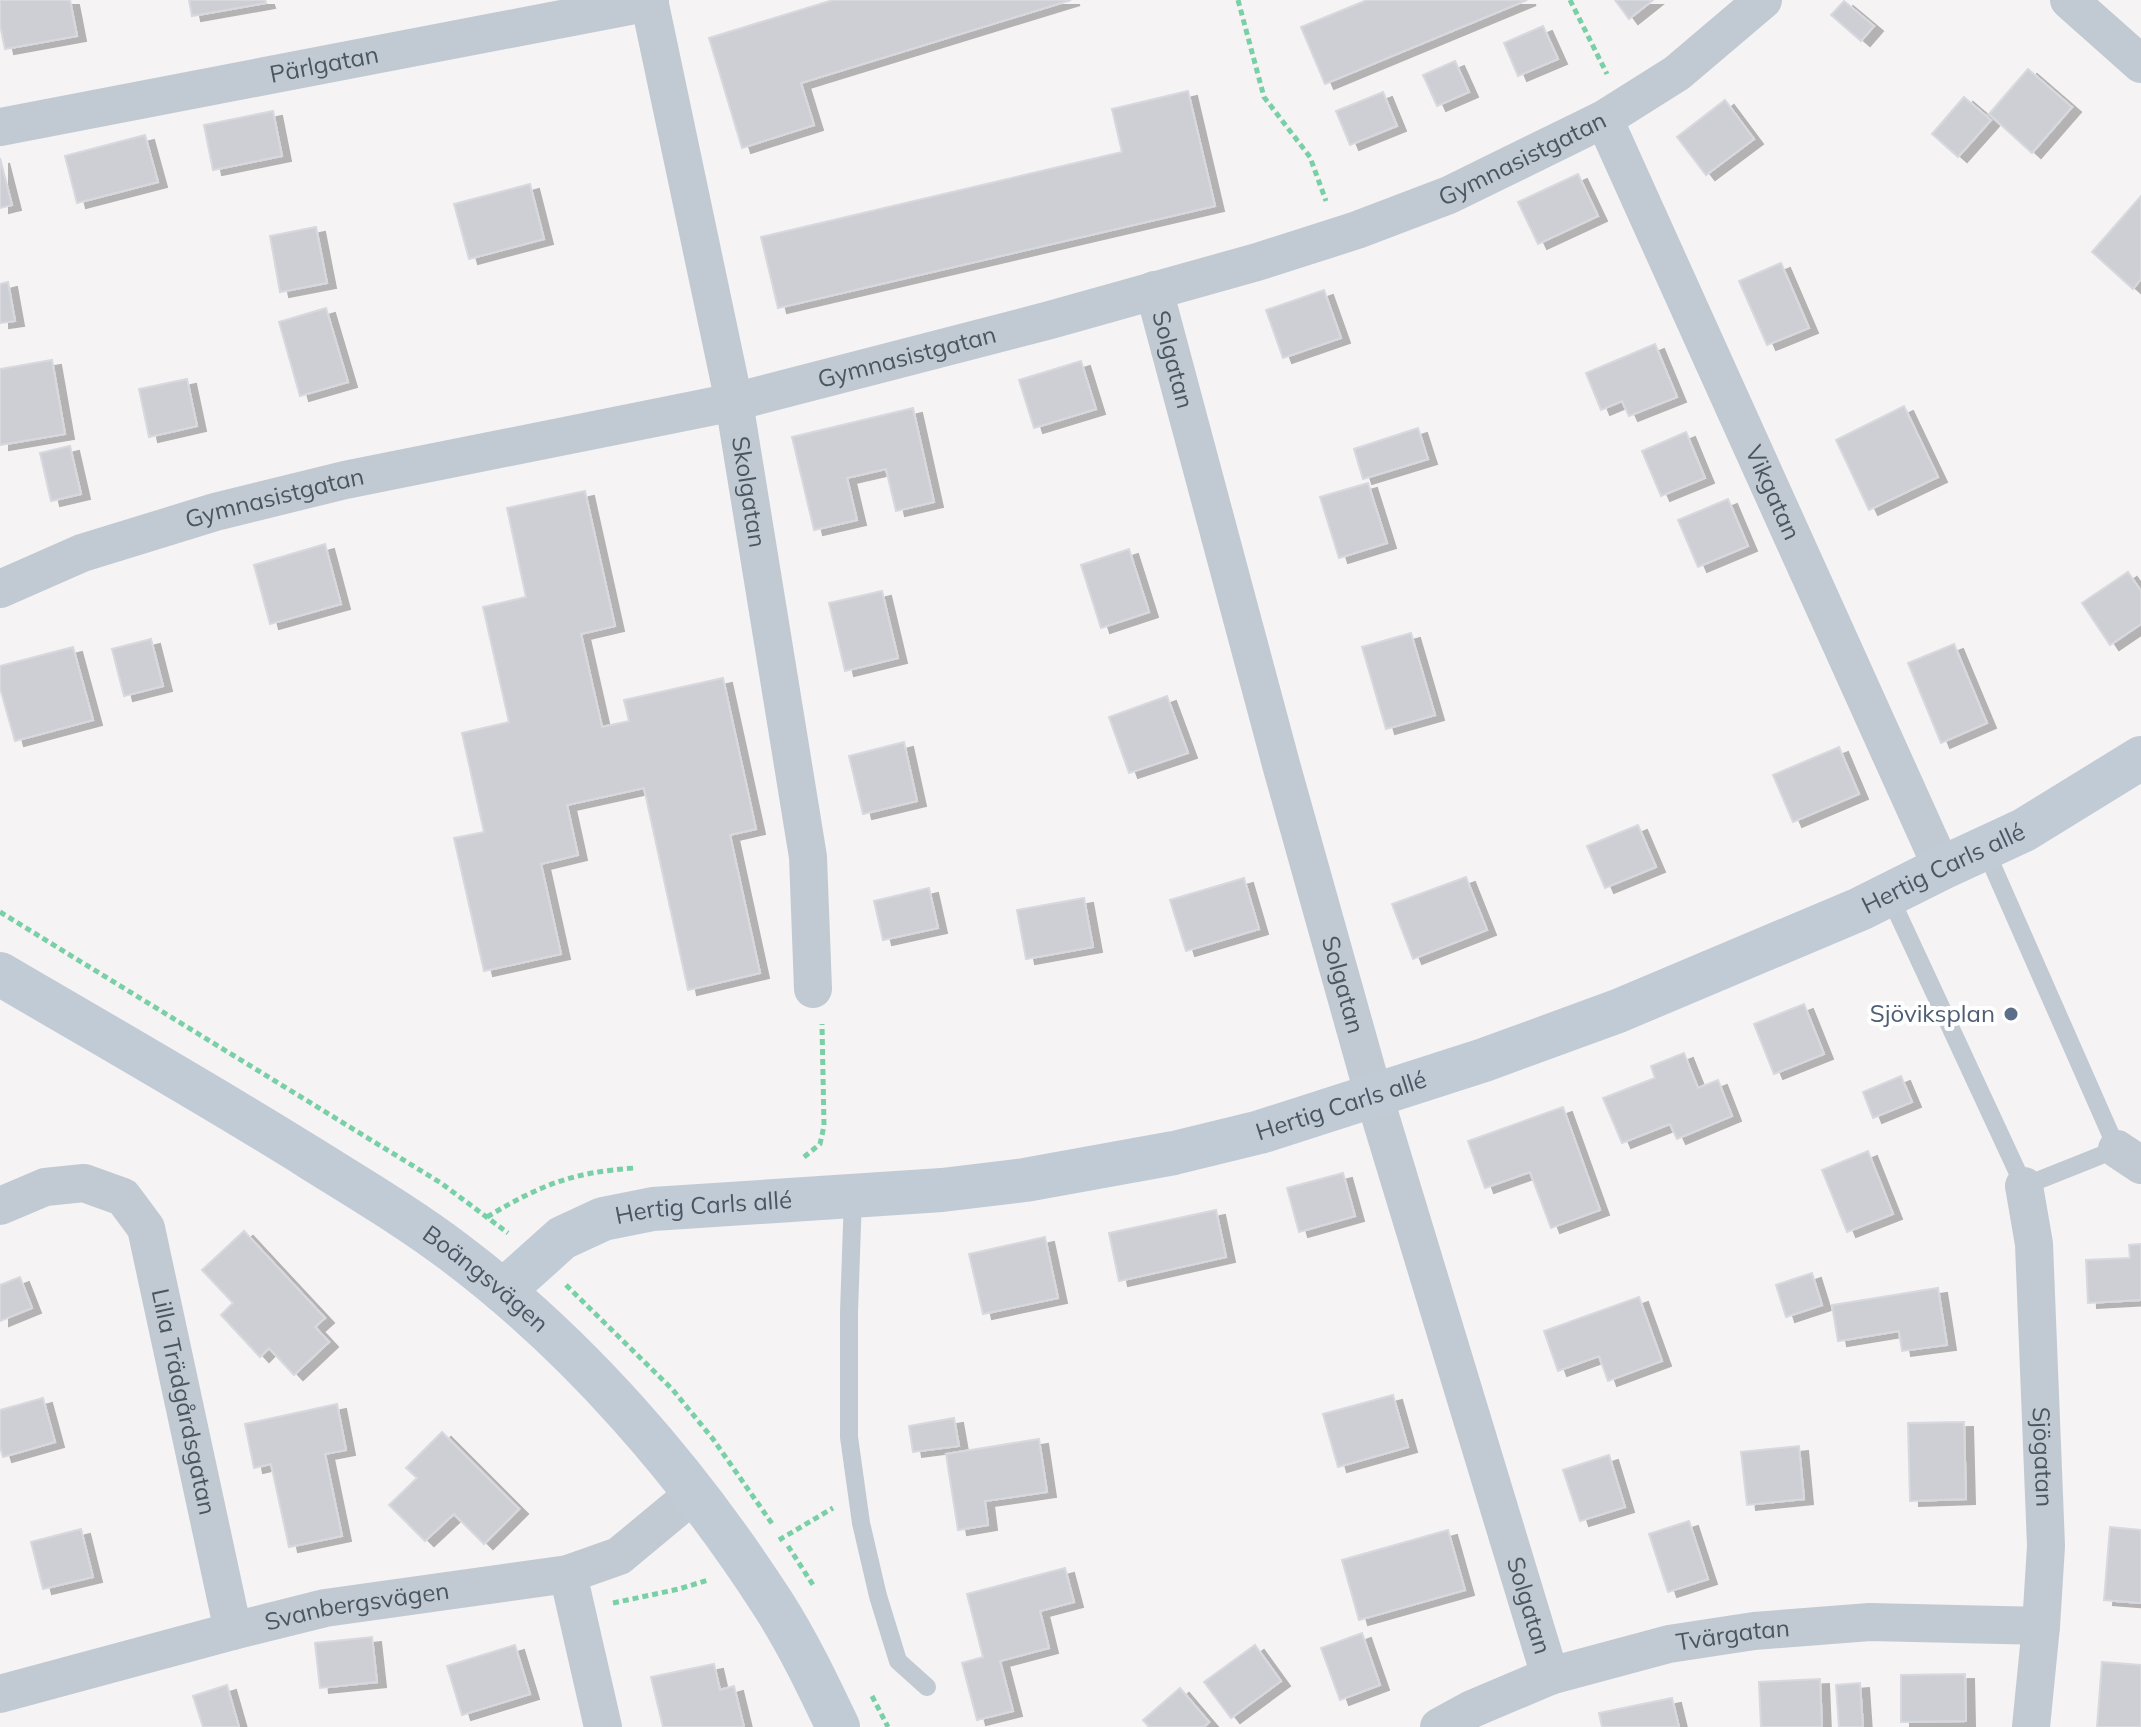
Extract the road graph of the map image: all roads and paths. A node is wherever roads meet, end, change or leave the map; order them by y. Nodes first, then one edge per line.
1 (1238, 0) edge
2 (1570, 0) edge
3 (1763, 0) edge
4 (2069, 0) edge
5 (650, 1) edge
6 (2141, 64) edge
7 (1614, 113) junction
8 (0, 127) edge
9 (1339, 236) junction
10 (1154, 290) junction
11 (734, 402) junction
12 (0, 589) edge
13 (2141, 758) edge
14 (1985, 848) junction
15 (1942, 868) junction
16 (1889, 895) junction
17 (0, 974) edge
18 (813, 989) joint
19 (1374, 1096) junction
20 (2129, 1157) edge
21 (795, 1161) dead end
22 (648, 1168) dead end
23 (2024, 1186) junction
24 (853, 1196) junction
25 (0, 1206) edge
26 (487, 1217) dead end
27 (503, 1291) junction
28 (695, 1493) junction
29 (568, 1574) junction
30 (2041, 1626) junction
31 (233, 1631) junction
32 (1550, 1676) junction
33 (927, 1687) dead end
34 (0, 1694) edge
35 (603, 1727) edge
36 (838, 1727) edge
37 (1439, 1727) edge
38 (2031, 1727) edge

1 - 9 path
2 - 7 path
3 - 7 street, Gymnasistgatan
4 - 6 street
5 - 8 street, Pärlgatan
5 - 11 street, Skolgatan
7 - 9 street, Gymnasistgatan
7 - 15 street, Vikgatan
9 - 10 street, Gymnasistgatan
10 - 11 street, Gymnasistgatan
10 - 19 street, Solgatan
11 - 12 street, Gymnasistgatan
11 - 18 street, Skolgatan
13 - 14 street, Hertig Carls allé
14 - 15 street, Hertig Carls allé
14 - 20 lane
15 - 16 street, Hertig Carls allé
16 - 19 street, Hertig Carls allé
16 - 23 lane
17 - 27 street, Boängsvägen
18 - 21 path
19 - 24 street, Hertig Carls allé
19 - 32 street, Solgatan
20 - 23 lane
22 - 26 path
23 - 30 street, Sjögatan
24 - 27 street, Hertig Carls allé
24 - 33 lane
25 - 31 street, Lilla Trädgårdsgatan
27 - 28 street, Boängsvägen
28 - 29 street, Svanbergsvägen
28 - 36 street, Boängsvägen
29 - 31 street, Svanbergsvägen
29 - 35 street
30 - 32 street, Tvärgatan
30 - 38 street, Sjögatan
31 - 34 street, Svanbergsvägen
32 - 37 street, Tvärgatan

